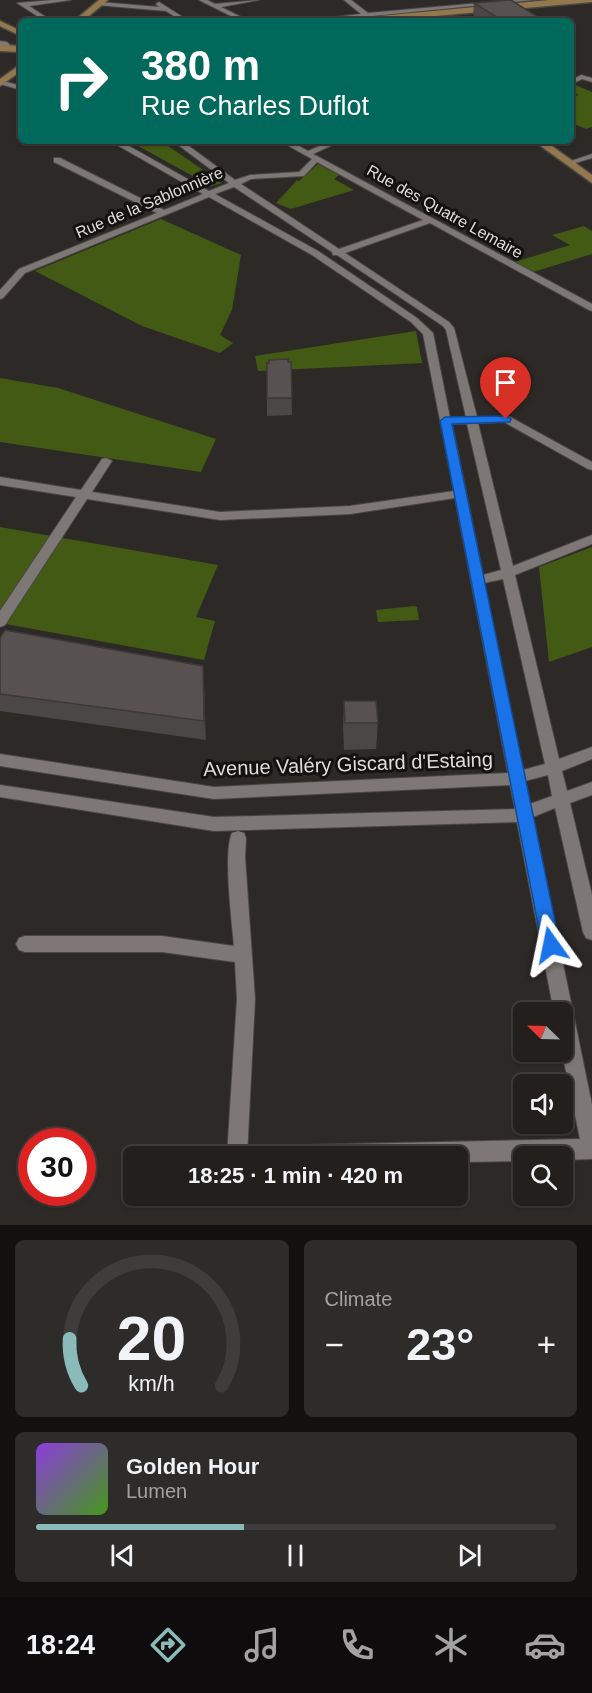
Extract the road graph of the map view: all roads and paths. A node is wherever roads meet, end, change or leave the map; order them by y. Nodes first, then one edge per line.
1 (16, 0) edge
2 (68, 0) edge
3 (152, 0) edge
4 (202, 0) edge
5 (256, 0) edge
6 (350, 0) edge
7 (530, 0) edge
8 (547, 0) edge
9 (572, 0) edge
10 (592, 0) edge
11 (102, 2) edge
12 (23, 5) junction
13 (215, 6) junction
14 (167, 9) junction
15 (470, 12) junction
16 (431, 13) junction
17 (44, 18) edge
18 (82, 18) edge
19 (181, 18) edge
20 (240, 18) edge
21 (370, 18) edge
22 (428, 18) edge
23 (1, 25) edge
24 (18, 33) edge
25 (2, 47) edge
26 (18, 48) edge
27 (18, 69) edge
28 (574, 81) edge
29 (592, 81) edge
30 (1, 83) edge
31 (18, 87) edge
32 (119, 144) edge
33 (181, 144) edge
34 (290, 144) edge
35 (333, 144) edge
36 (543, 144) edge
37 (313, 156) junction
38 (592, 156) edge
39 (57, 160) dead end
40 (569, 163) junction
41 (592, 180) edge
42 (234, 183) junction
43 (207, 194) junction
44 (162, 212) junction
45 (431, 220) junction
46 (340, 251) junction
47 (322, 258) junction
48 (0, 296) edge
49 (592, 308) edge
50 (472, 420) junction
51 (445, 421) junction
52 (106, 461) dead end
53 (592, 467) edge
54 (0, 481) edge
55 (83, 494) junction
56 (459, 494) junction
57 (592, 539) edge
58 (507, 573) junction
59 (478, 580) junction
60 (0, 622) edge
61 (592, 753) edge
62 (0, 760) edge
63 (553, 768) junction
64 (516, 777) junction
65 (592, 788) edge
66 (0, 791) edge
67 (561, 800) junction
68 (524, 814) junction
69 (238, 838) dead end
70 (592, 932) edge
71 (25, 944) dead end
72 (243, 955) junction
73 (238, 1146) edge
74 (592, 1147) edge
75 (468, 1150) edge

1 - 12 street
2 - 12 street
3 - 14 street
4 - 13 street
5 - 13 street
6 - 21 street
7 - 21 street
8 - 16 main road
9 - 15 main road
10 - 15 main road
11 - 14 street
11 - 18 main road
12 - 17 street
13 - 20 street
14 - 19 street
15 - 16 main road
15 - 22 street
16 - 21 main road
23 - 24 main road
25 - 26 main road
27 - 30 main road
28 - 29 street
30 - 31 street
32 - 43 street
33 - 42 street
34 - 37 street, Rue des Quatre Lemaire
35 - 37 street, Rue de la Sablonnière
36 - 40 main road
37 - 42 street, Rue de la Sablonnière
37 - 45 street, Rue des Quatre Lemaire
38 - 40 street
39 - 44 street
40 - 41 main road
42 - 43 street, Rue de la Sablonnière
42 - 46 street
43 - 44 street, Rue de la Sablonnière
43 - 47 street
44 - 48 street, Rue de la Sablonnière
45 - 46 street
45 - 49 street, Rue des Quatre Lemaire
46 - 47 street
46 - 50 street
47 - 51 street
50 - 51 street
50 - 53 street
50 - 58 street
51 - 56 street
52 - 55 street
54 - 55 street
55 - 56 street
55 - 60 street
56 - 59 street
57 - 58 street
58 - 59 street
58 - 63 street
59 - 64 street
61 - 63 street, Avenue Valéry Giscard d'Estaing
62 - 64 street, Avenue Valéry Giscard d'Estaing
63 - 64 street, Avenue Valéry Giscard d'Estaing
63 - 67 street
64 - 68 street
65 - 67 street
66 - 68 street
67 - 68 street
67 - 70 street
68 - 74 street
69 - 72 street
71 - 72 street
72 - 73 street
74 - 75 street

